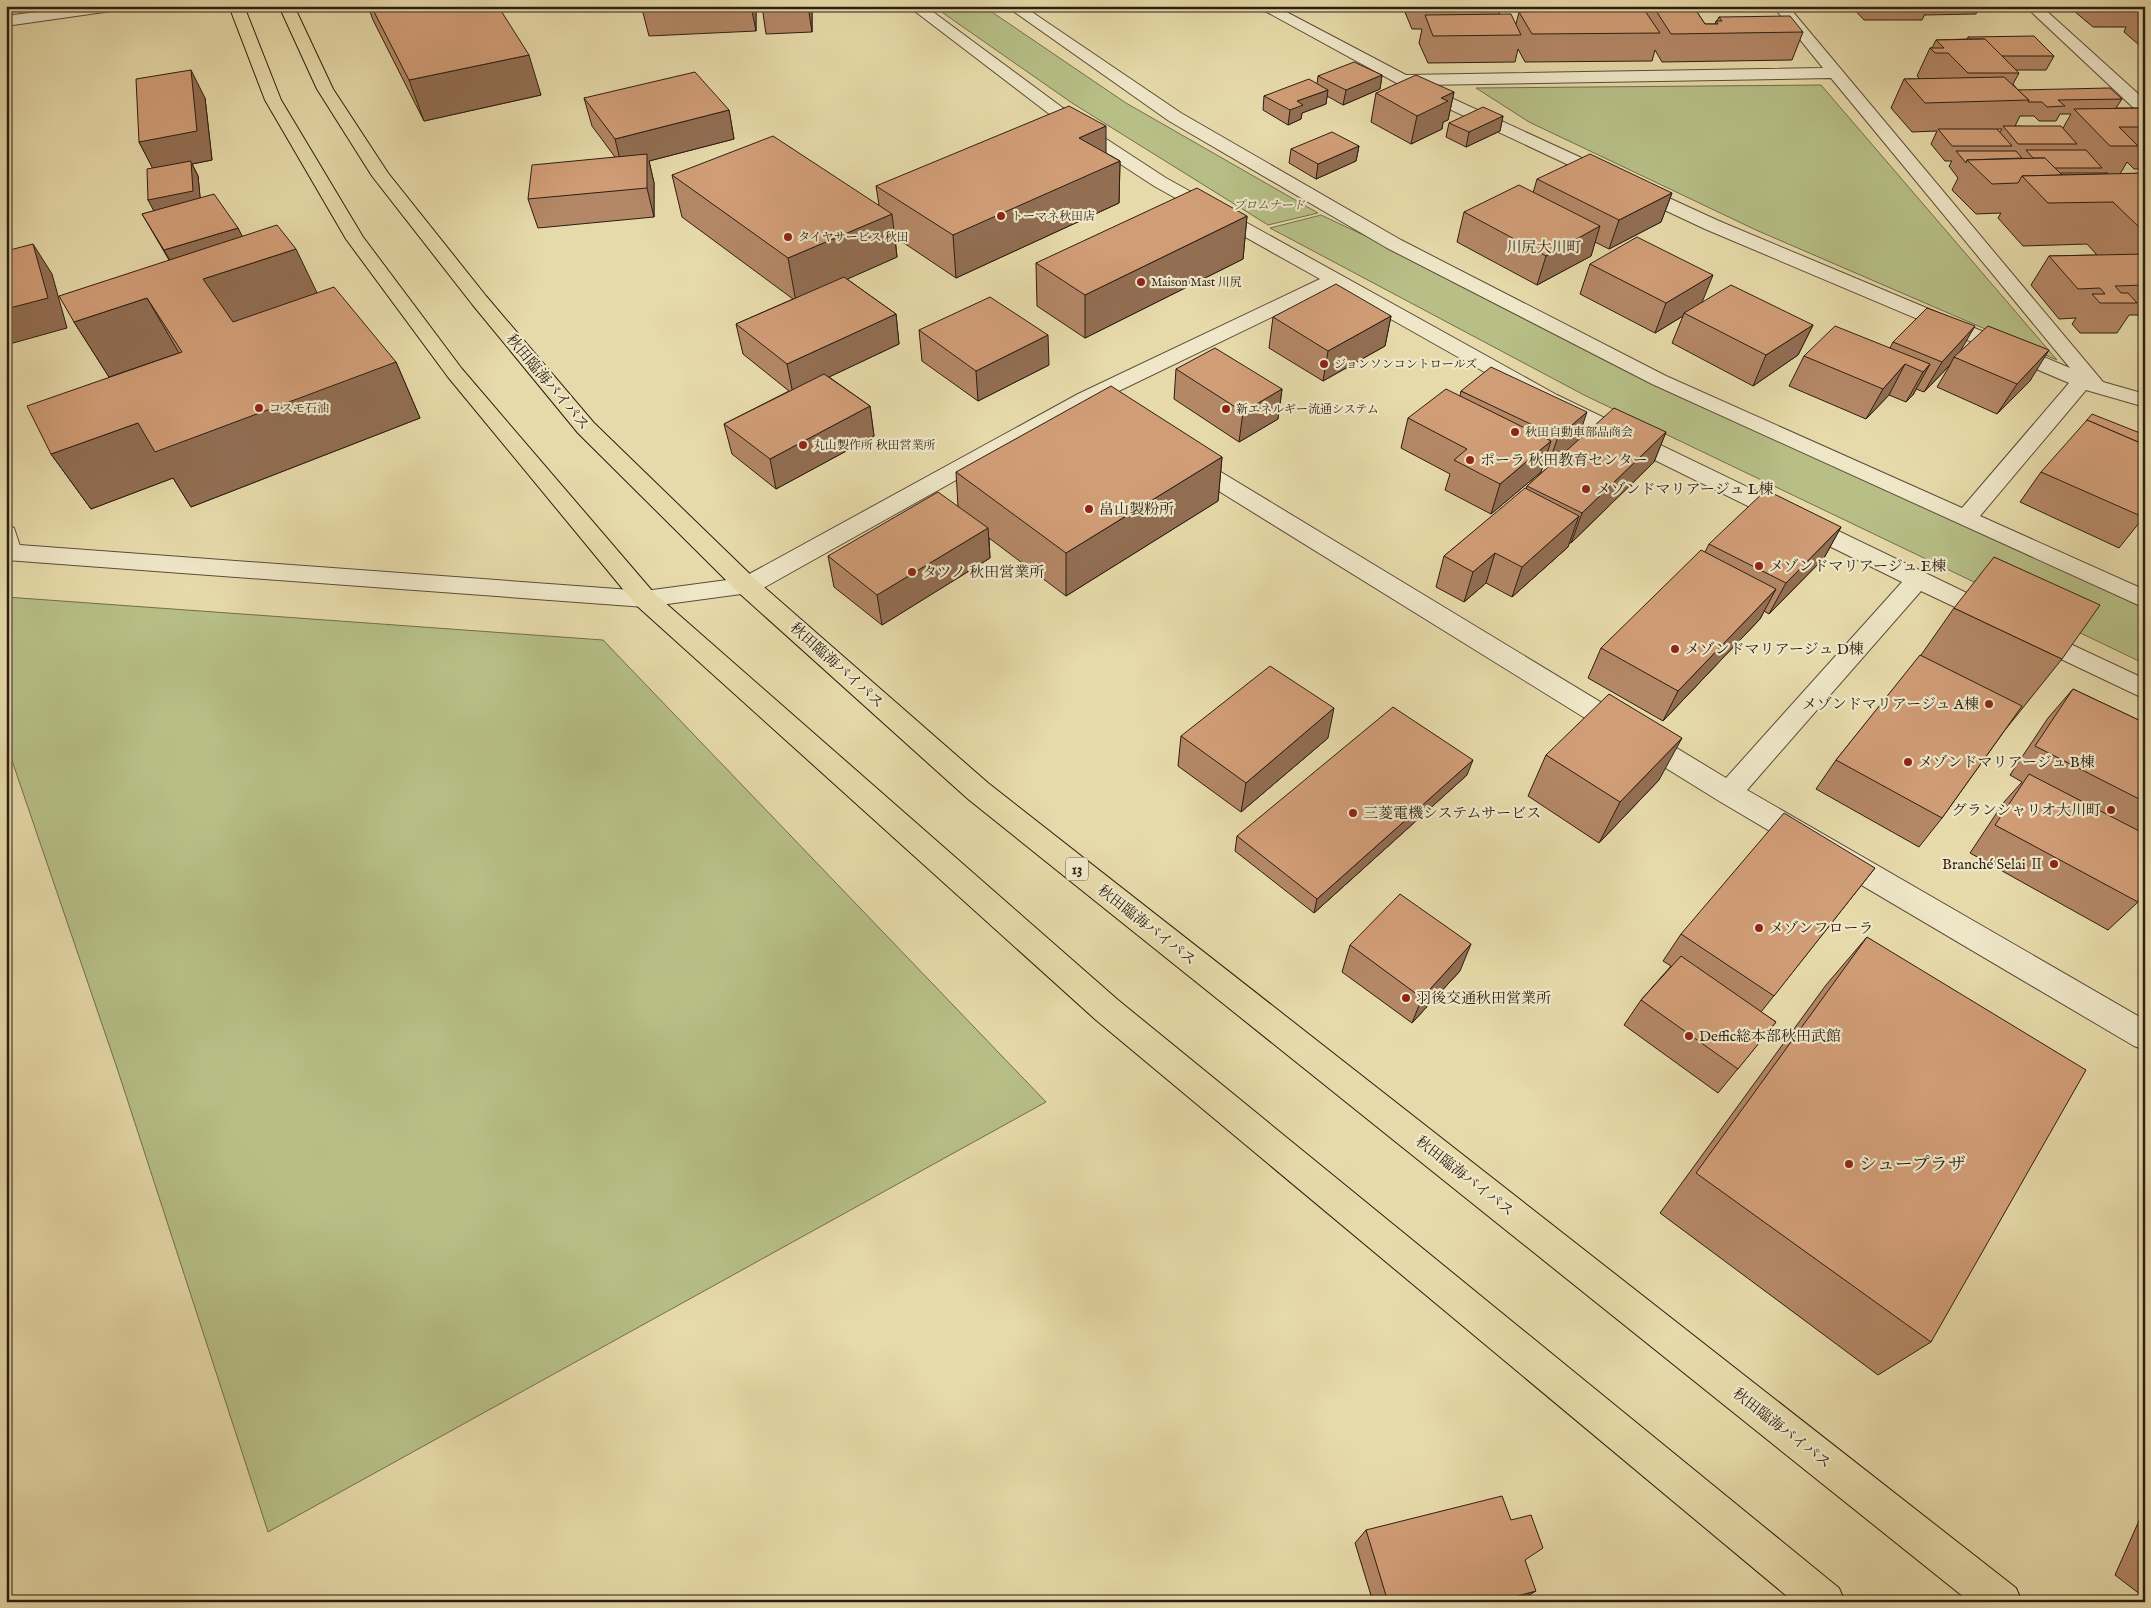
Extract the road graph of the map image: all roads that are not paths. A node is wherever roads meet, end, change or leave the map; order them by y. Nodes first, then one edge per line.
1 (118, 6) edge
2 (236, 6) edge
3 (286, 6) edge
4 (915, 6) edge
5 (1012, 6) edge
6 (1263, 6) edge
7 (1780, 6) edge
8 (2032, 6) edge
9 (6, 21) edge
10 (1836, 73) junction
11 (1401, 80) junction
12 (2145, 109) edge
13 (1333, 280) junction
14 (2089, 384) junction
15 (1085, 399) junction
16 (2145, 401) edge
17 (1110, 414) edge
18 (1170, 451) edge
19 (1965, 519) junction
20 (8, 545) edge
21 (1917, 580) junction
22 (747, 586) junction
23 (645, 599) junction
24 (2145, 600) edge
25 (2145, 690) edge
26 (1730, 793) junction
27 (2145, 1036) edge
28 (1825, 1602) edge
29 (2002, 1602) edge

1 - 9 street
2 - 23 highway
3 - 22 highway, 秋田臨海バイパス / 13
4 - 13 street
5 - 19 street
6 - 11 street
7 - 10 street
8 - 12 street
10 - 11 street
10 - 14 street
11 - 14 street
13 - 15 street
13 - 21 street
14 - 16 street
14 - 19 street
15 - 17 street
15 - 22 street
18 - 26 street
19 - 24 street
20 - 23 street
21 - 25 street
21 - 26 street
22 - 23 street
22 - 29 highway, 秋田臨海バイパス / 13
23 - 28 highway
26 - 27 street

